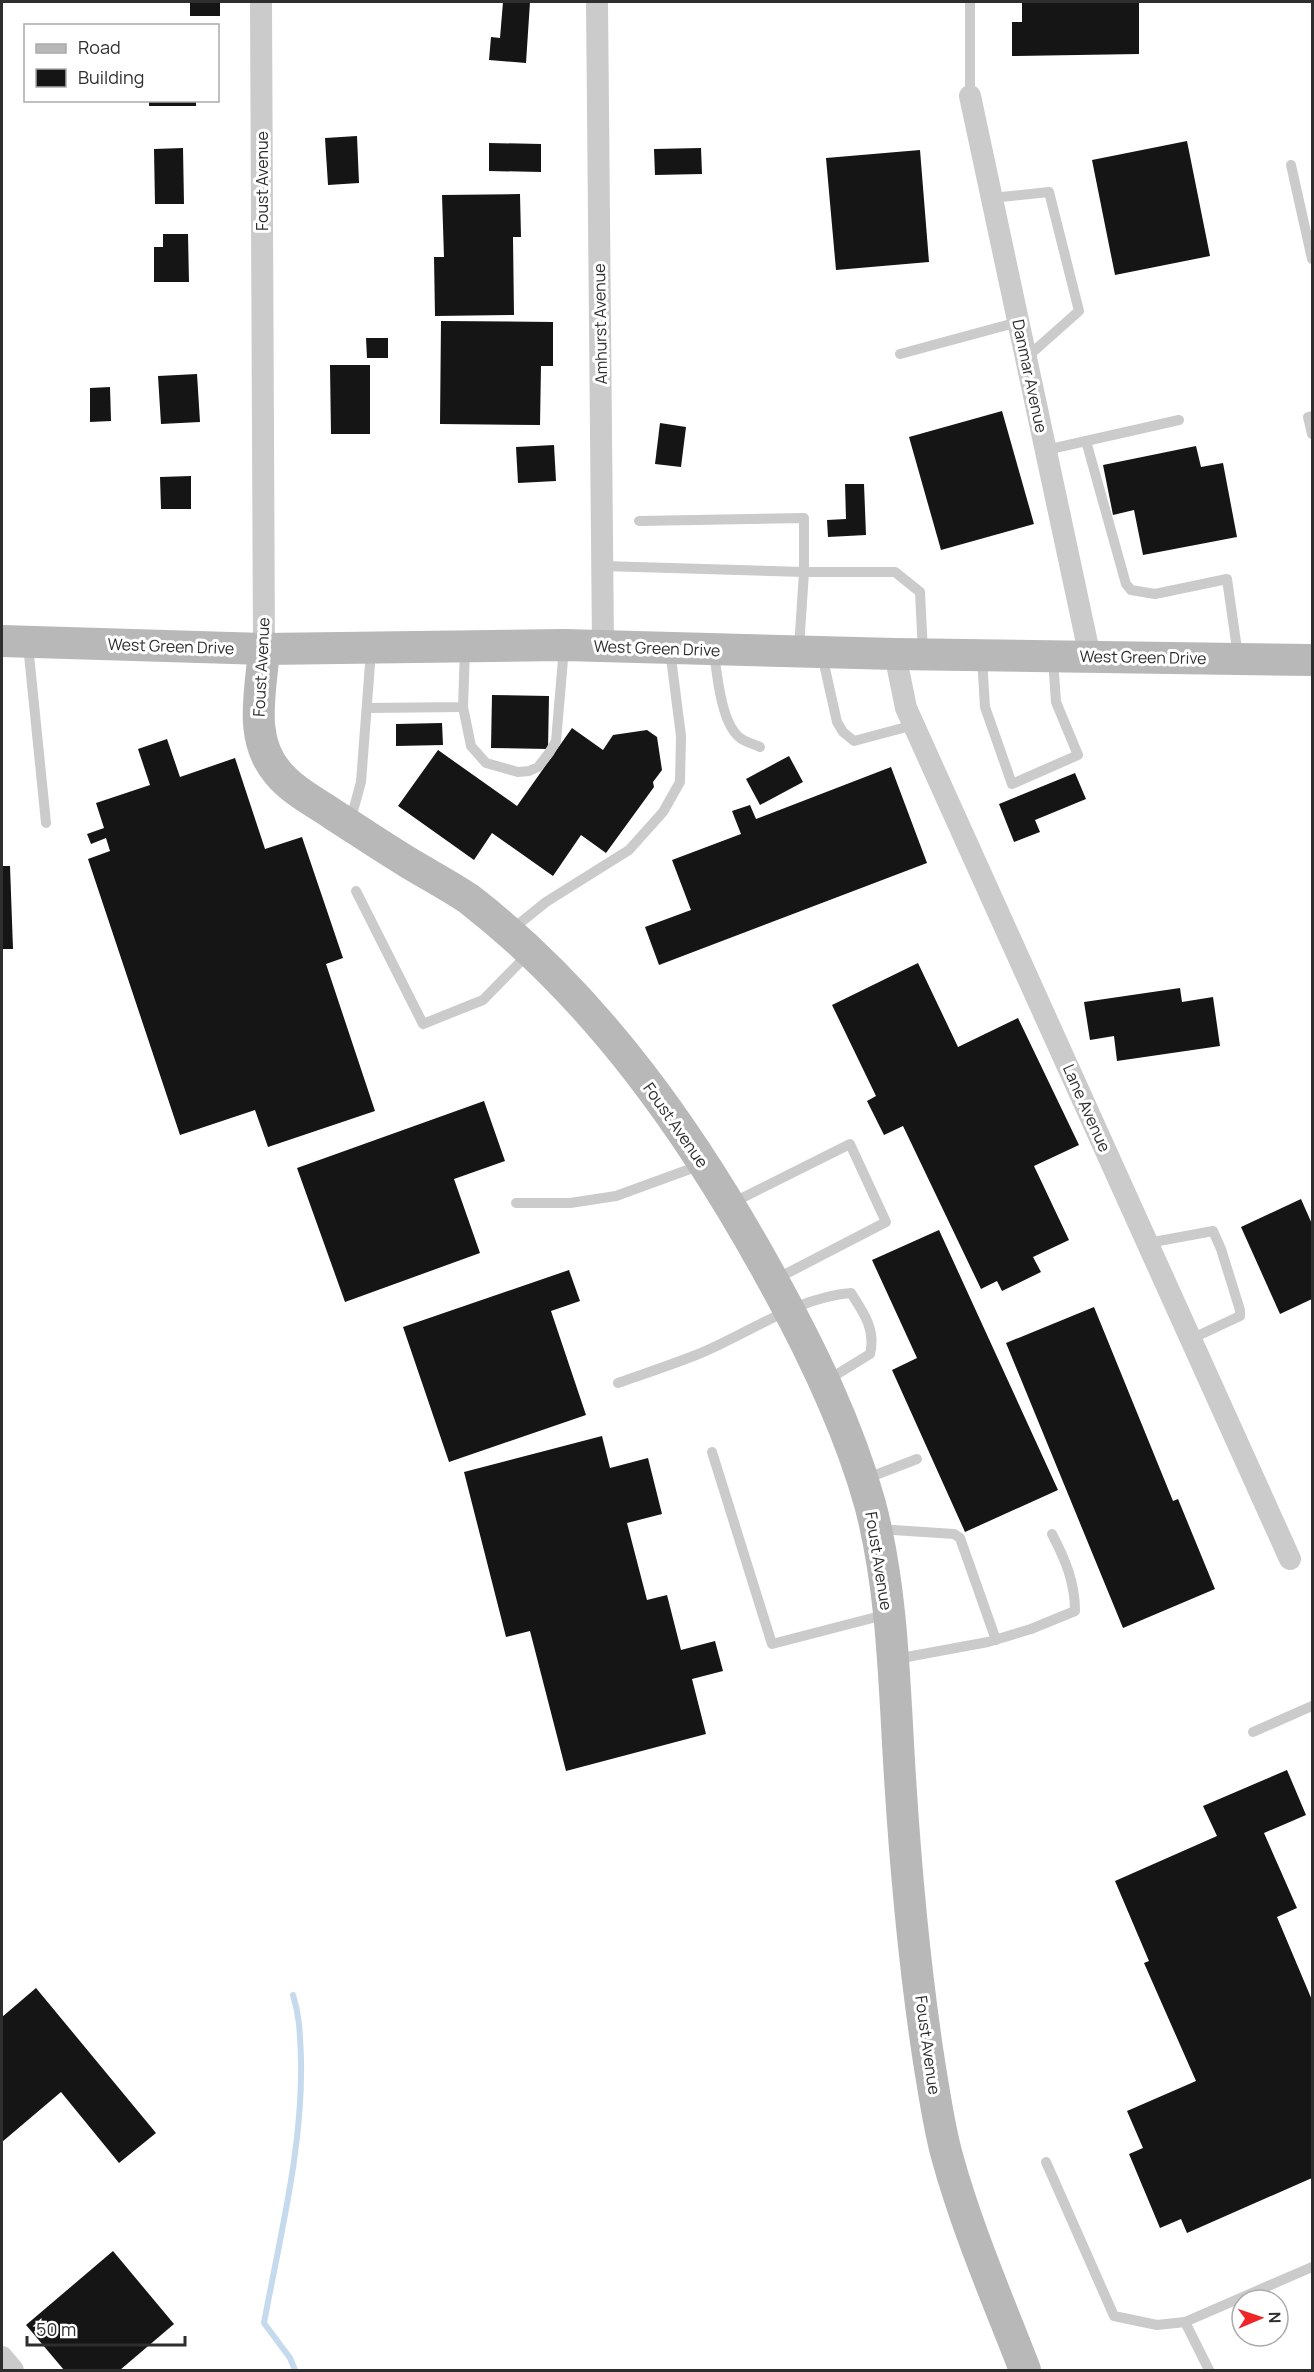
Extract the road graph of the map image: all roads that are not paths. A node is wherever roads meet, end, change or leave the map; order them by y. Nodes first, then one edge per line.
1 (261, 2) edge
2 (597, 2) edge
3 (969, 2) edge
4 (970, 96) joint
5 (1291, 165) dead end
6 (992, 198) junction
7 (1312, 259) edge
8 (1018, 322) junction
9 (900, 354) dead end
10 (1026, 358) junction
11 (1312, 416) edge
12 (1179, 420) dead end
13 (1312, 434) edge
14 (1086, 441) junction
15 (1046, 450) junction
16 (639, 521) dead end
17 (602, 566) junction
18 (804, 572) junction
19 (15, 642) edge
20 (564, 645) junction
21 (465, 646) junction
22 (603, 646) junction
23 (371, 648) junction
24 (670, 648) junction
25 (264, 649) junction
26 (713, 649) junction
27 (810, 652) junction
28 (909, 654) junction
29 (982, 655) junction
30 (1053, 656) junction
31 (1090, 657) junction
32 (1238, 659) junction
33 (1312, 660) edge
34 (464, 707) junction
35 (367, 708) junction
36 (914, 725) junction
37 (760, 747) dead end
38 (46, 823) dead end
39 (349, 825) junction
40 (356, 891) dead end
41 (518, 942) junction
42 (704, 1164) junction
43 (516, 1203) dead end
44 (729, 1204) junction
45 (1148, 1243) junction
46 (774, 1281) junction
47 (789, 1311) junction
48 (1191, 1339) junction
49 (825, 1381) junction
50 (618, 1383) dead end
51 (712, 1452) dead end
52 (916, 1459) dead end
53 (862, 1480) junction
54 (875, 1529) junction
55 (1052, 1534) dead end
56 (1290, 1559) dead end
57 (888, 1614) junction
58 (996, 1640) junction
59 (893, 1660) junction
60 (1312, 1706) edge
61 (1253, 1732) dead end
62 (1046, 2162) dead end
63 (1312, 2267) edge
64 (1185, 2322) junction
65 (2, 2357) edge
66 (13, 2370) edge
67 (1025, 2370) edge
68 (1209, 2370) edge

1 - 25 street, Foust Avenue
2 - 17 street, Amhurst Avenue
3 - 4 lane
4 - 6 street, Danmar Avenue
5 - 7 lane
6 - 8 street, Danmar Avenue
6 - 10 lane
8 - 9 lane
8 - 10 street, Danmar Avenue
10 - 15 street, Danmar Avenue
11 - 13 lane
12 - 14 lane
14 - 15 lane
14 - 32 lane
15 - 31 street, Danmar Avenue
16 - 18 lane
17 - 18 lane
17 - 22 street, Amhurst Avenue
18 - 27 lane
18 - 28 lane
19 - 25 street, West Green Drive
19 - 38 lane
20 - 21 street, West Green Drive
20 - 22 street, West Green Drive
20 - 34 lane
21 - 23 street, West Green Drive
21 - 34 lane
22 - 24 street, West Green Drive
23 - 25 street, West Green Drive
23 - 35 lane
24 - 26 street, West Green Drive
24 - 41 lane
25 - 39 street, Foust Avenue
26 - 27 street, West Green Drive
26 - 37 lane
27 - 28 street, West Green Drive
27 - 36 lane
28 - 29 street, West Green Drive
28 - 36 street, Lane Avenue
29 - 30 street, West Green Drive
29 - 30 lane
30 - 31 street, West Green Drive
31 - 32 street, West Green Drive
32 - 33 street, West Green Drive
34 - 35 lane
35 - 39 lane
36 - 45 street, Lane Avenue
39 - 41 street, Foust Avenue
40 - 41 lane
41 - 42 street, Foust Avenue
42 - 43 lane
42 - 44 street, Foust Avenue
44 - 46 street, Foust Avenue
44 - 46 lane
45 - 48 street, Lane Avenue
45 - 48 lane
46 - 47 street, Foust Avenue
47 - 49 street, Foust Avenue
47 - 49 lane
47 - 50 lane
48 - 56 street, Lane Avenue
49 - 53 street, Foust Avenue
51 - 57 lane
52 - 53 lane
53 - 54 street, Foust Avenue
54 - 57 street, Foust Avenue
54 - 58 lane
55 - 58 lane
57 - 59 street, Foust Avenue
58 - 59 lane
59 - 67 street, Foust Avenue
60 - 61 lane
62 - 64 lane
63 - 64 lane
64 - 68 lane
65 - 66 street

